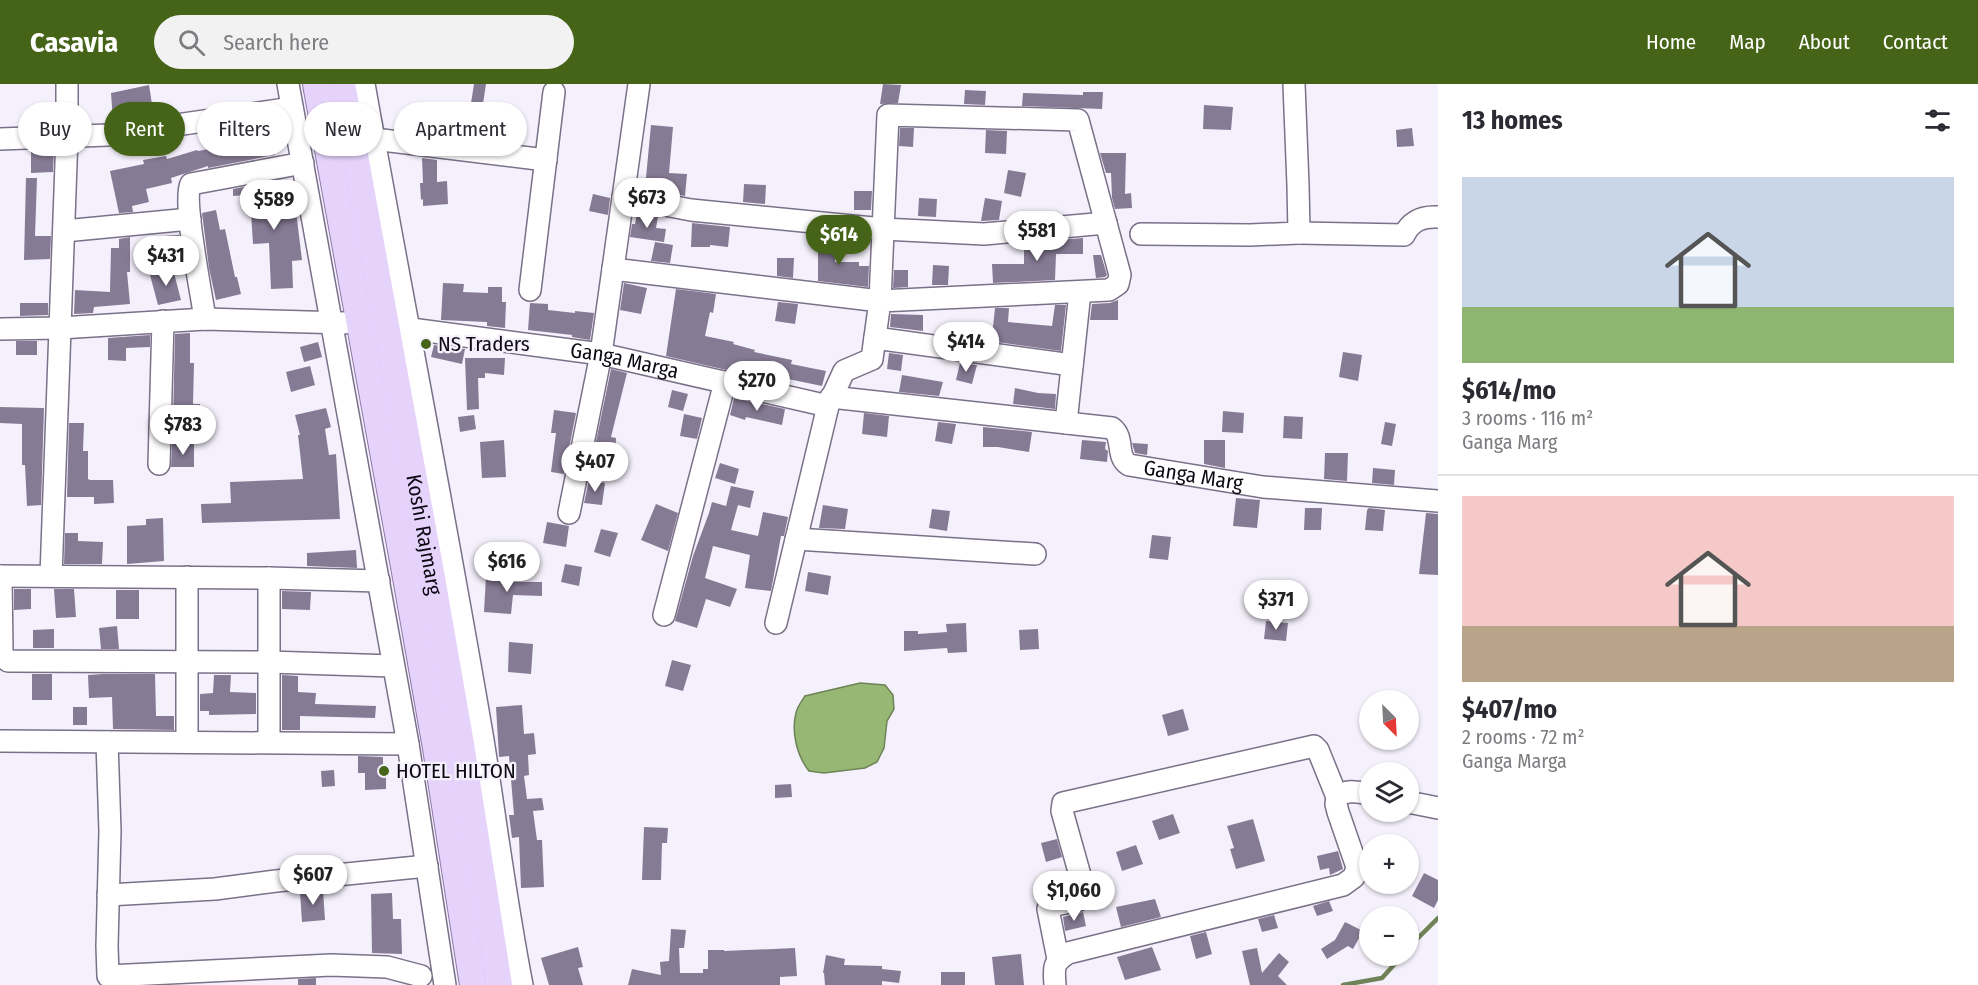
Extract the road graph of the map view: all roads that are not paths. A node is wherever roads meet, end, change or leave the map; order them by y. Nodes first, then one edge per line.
1 (67, 84) edge
2 (288, 84) edge
3 (316, 84) edge
4 (342, 84) edge
5 (364, 84) edge
6 (639, 84) edge
7 (1294, 84) edge
8 (554, 92) dead end
9 (67, 102) edge
10 (291, 102) edge
11 (367, 102) edge
12 (292, 108) edge
13 (197, 122) edge
14 (92, 135) edge
15 (18, 138) edge
16 (0, 139) edge
17 (382, 140) edge
18 (66, 156) edge
19 (376, 156) edge
20 (546, 160) junction
21 (303, 163) junction
22 (623, 197) junction
23 (1438, 217) edge
24 (190, 219) junction
25 (1106, 223) junction
26 (883, 229) junction
27 (64, 231) junction
28 (1299, 233) junction
29 (1141, 234) dead end
30 (613, 269) junction
31 (530, 290) dead end
32 (1080, 292) junction
33 (880, 301) junction
34 (205, 319) junction
35 (163, 321) junction
36 (332, 323) junction
37 (361, 324) junction
38 (397, 327) junction
39 (60, 328) junction
40 (0, 329) edge
41 (875, 338) junction
42 (601, 354) junction
43 (1072, 366) junction
44 (725, 382) junction
45 (829, 401) junction
46 (1066, 423) junction
47 (159, 464) dead end
48 (1438, 501) edge
49 (569, 513) dead end
50 (796, 538) junction
51 (1035, 554) dead end
52 (0, 576) edge
53 (51, 576) junction
54 (187, 577) junction
55 (269, 578) junction
56 (379, 581) junction
57 (664, 615) dead end
58 (776, 623) dead end
59 (187, 662) junction
60 (269, 662) junction
61 (393, 666) junction
62 (0, 741) edge
63 (107, 742) junction
64 (187, 742) junction
65 (268, 742) junction
66 (408, 744) junction
67 (1359, 792) edge
68 (1337, 797) junction
69 (1419, 804) edge
70 (1438, 808) edge
71 (427, 866) junction
72 (108, 895) junction
73 (489, 936) junction
74 (440, 959) junction
75 (1058, 959) junction
76 (418, 981) edge
77 (445, 985) edge
78 (473, 985) edge
79 (499, 985) edge
80 (522, 985) edge
81 (1055, 985) edge

1 - 9 street
2 - 10 street
3 - 37 main road, Koshi Rajmarg
4 - 38 main road, Koshi Rajmarg
5 - 11 street
6 - 22 street
7 - 28 street
8 - 20 street
12 - 21 street
13 - 14 street
15 - 16 street
17 - 20 street
18 - 27 street
19 - 38 street
20 - 31 street
21 - 24 street
21 - 36 street
22 - 26 street
22 - 30 street
23 - 28 street
24 - 27 street
24 - 34 street
25 - 26 street
25 - 26 street
25 - 32 street
26 - 33 street
27 - 39 street
28 - 29 street
30 - 33 street
30 - 42 street
32 - 33 street
32 - 43 street
33 - 41 street
34 - 35 street, Ganga Marga
34 - 36 street, Ganga Marga
35 - 39 street, Ganga Marga
35 - 47 street
36 - 37 street, Ganga Marga
36 - 56 street
37 - 38 street, Ganga Marga
37 - 73 main road, Koshi Rajmarg
38 - 42 street, Ganga Marga
38 - 73 main road, Koshi Rajmarg
39 - 40 street, Ganga Marga
39 - 53 street
41 - 43 street
41 - 45 street
42 - 44 street, Ganga Marga
42 - 49 street
43 - 46 street
44 - 45 street, Ganga Marga
44 - 57 street
45 - 46 street, Ganga Marg
45 - 50 street
46 - 48 street, Ganga Marg
50 - 51 street
50 - 58 street
52 - 53 street
52 - 59 street
53 - 54 street
54 - 55 street
54 - 59 street
55 - 56 street
55 - 60 street
56 - 61 street
59 - 60 street
59 - 64 street
60 - 61 street
60 - 65 street
61 - 66 street
62 - 63 street
63 - 64 street
63 - 72 street
64 - 65 street
65 - 66 street
66 - 71 street
67 - 68 street
68 - 75 street
68 - 75 street
69 - 70 street
71 - 72 street
71 - 74 street
72 - 76 street
73 - 74 street
73 - 78 main road, Koshi Rajmarg
73 - 79 main road, Koshi Rajmarg
73 - 80 street
74 - 76 street
74 - 77 street
75 - 81 street

